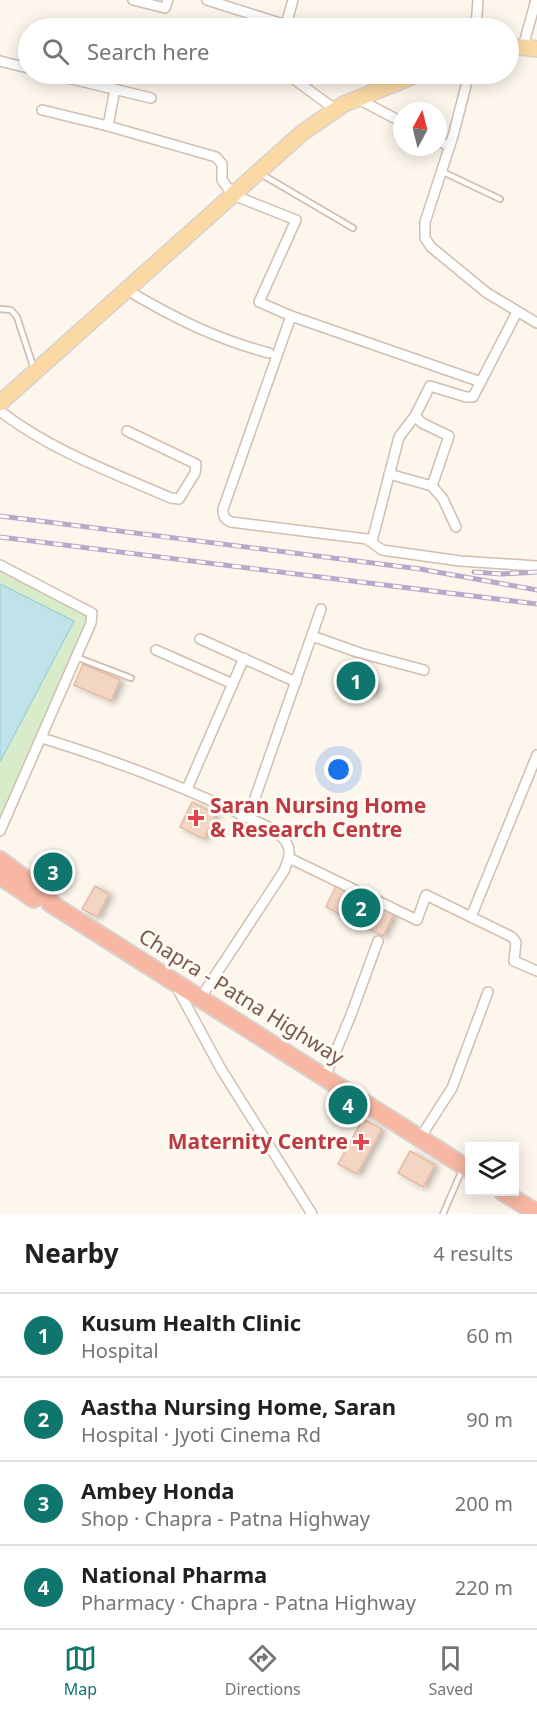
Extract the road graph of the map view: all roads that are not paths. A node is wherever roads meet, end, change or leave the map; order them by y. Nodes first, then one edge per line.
1 (133, 0) edge
2 (168, 0) edge
3 (207, 0) edge
4 (293, 0) edge
5 (478, 0) edge
6 (536, 0) edge
7 (259, 18) edge
8 (288, 18) edge
9 (477, 18) edge
10 (523, 48) edge
11 (0, 61) edge
12 (18, 66) edge
13 (94, 84) edge
14 (301, 84) edge
15 (386, 84) edge
16 (467, 84) edge
17 (115, 89) junction
18 (151, 98) dead end
19 (358, 99) junction
20 (42, 110) dead end
21 (336, 110) junction
22 (393, 117) edge
23 (108, 126) junction
24 (449, 146) joint
25 (441, 171) junction
26 (259, 172) junction
27 (233, 195) junction
28 (500, 199) dead end
29 (353, 228) dead end
30 (127, 290) junction
31 (0, 309) edge
32 (517, 312) junction
33 (291, 316) junction
34 (537, 323) edge
35 (269, 353) dead end
36 (35, 373) junction
37 (481, 382) junction
38 (0, 403) edge
39 (0, 411) edge
40 (414, 416) junction
41 (127, 431) dead end
42 (389, 474) junction
43 (432, 486) junction
44 (456, 527) dead end
45 (372, 541) junction
46 (0, 565) edge
47 (537, 566) edge
48 (321, 609) dead end
49 (312, 636) junction
50 (200, 639) dead end
51 (156, 650) dead end
52 (76, 657) junction
53 (244, 658) junction
54 (424, 670) dead end
55 (131, 678) dead end
56 (296, 682) junction
57 (233, 684) junction
58 (42, 738) junction
59 (537, 754) edge
60 (188, 789) junction
61 (4, 813) edge
62 (248, 818) junction
63 (0, 831) edge
64 (289, 858) junction
65 (0, 860) edge
66 (0, 876) edge
67 (50, 903) junction
68 (471, 917) junction
69 (378, 941) dead end
70 (537, 971) edge
71 (173, 981) junction
72 (488, 992) dead end
73 (201, 997) junction
74 (325, 1077) junction
75 (420, 1138) junction
76 (465, 1167) edge
77 (465, 1172) edge
78 (511, 1196) edge
79 (537, 1213) edge
80 (312, 1214) edge
81 (443, 1214) edge

1 - 2 street
3 - 7 street
4 - 8 street
5 - 9 street
6 - 10 street
11 - 12 street
13 - 17 street
14 - 21 street
15 - 19 main road
16 - 24 street
17 - 18 street
17 - 23 street
19 - 21 main road
19 - 22 street
20 - 23 street
21 - 26 main road
23 - 27 street
24 - 25 street
25 - 28 lane
25 - 32 street
26 - 27 main road
26 - 29 lane
27 - 30 main road
27 - 33 street
30 - 35 street
30 - 36 main road
31 - 36 lane
32 - 34 street
32 - 37 street
33 - 37 street
33 - 45 street
36 - 38 main road
37 - 40 street
39 - 41 street
40 - 42 street
40 - 43 street
42 - 43 street
42 - 45 street
43 - 44 street
45 - 47 street
46 - 52 street
48 - 49 street
49 - 54 street
49 - 56 street
50 - 53 street
51 - 57 street
52 - 55 lane
52 - 58 street
53 - 56 street
53 - 57 street
56 - 62 street
57 - 60 street
58 - 60 street
58 - 61 street
59 - 68 street
60 - 62 street
61 - 63 street
62 - 64 street
64 - 68 street
64 - 73 street
65 - 67 highway, Chapra - Patna Highway
66 - 67 highway, Chapra - Patna Highway
67 - 71 highway, Chapra - Patna Highway
68 - 70 street
69 - 74 street
71 - 73 highway, Chapra - Patna Highway
71 - 80 street
72 - 75 street
73 - 74 highway, Chapra - Patna Highway
74 - 75 highway, Chapra - Patna Highway
75 - 76 highway, Chapra - Patna Highway
77 - 81 lane
78 - 79 highway

